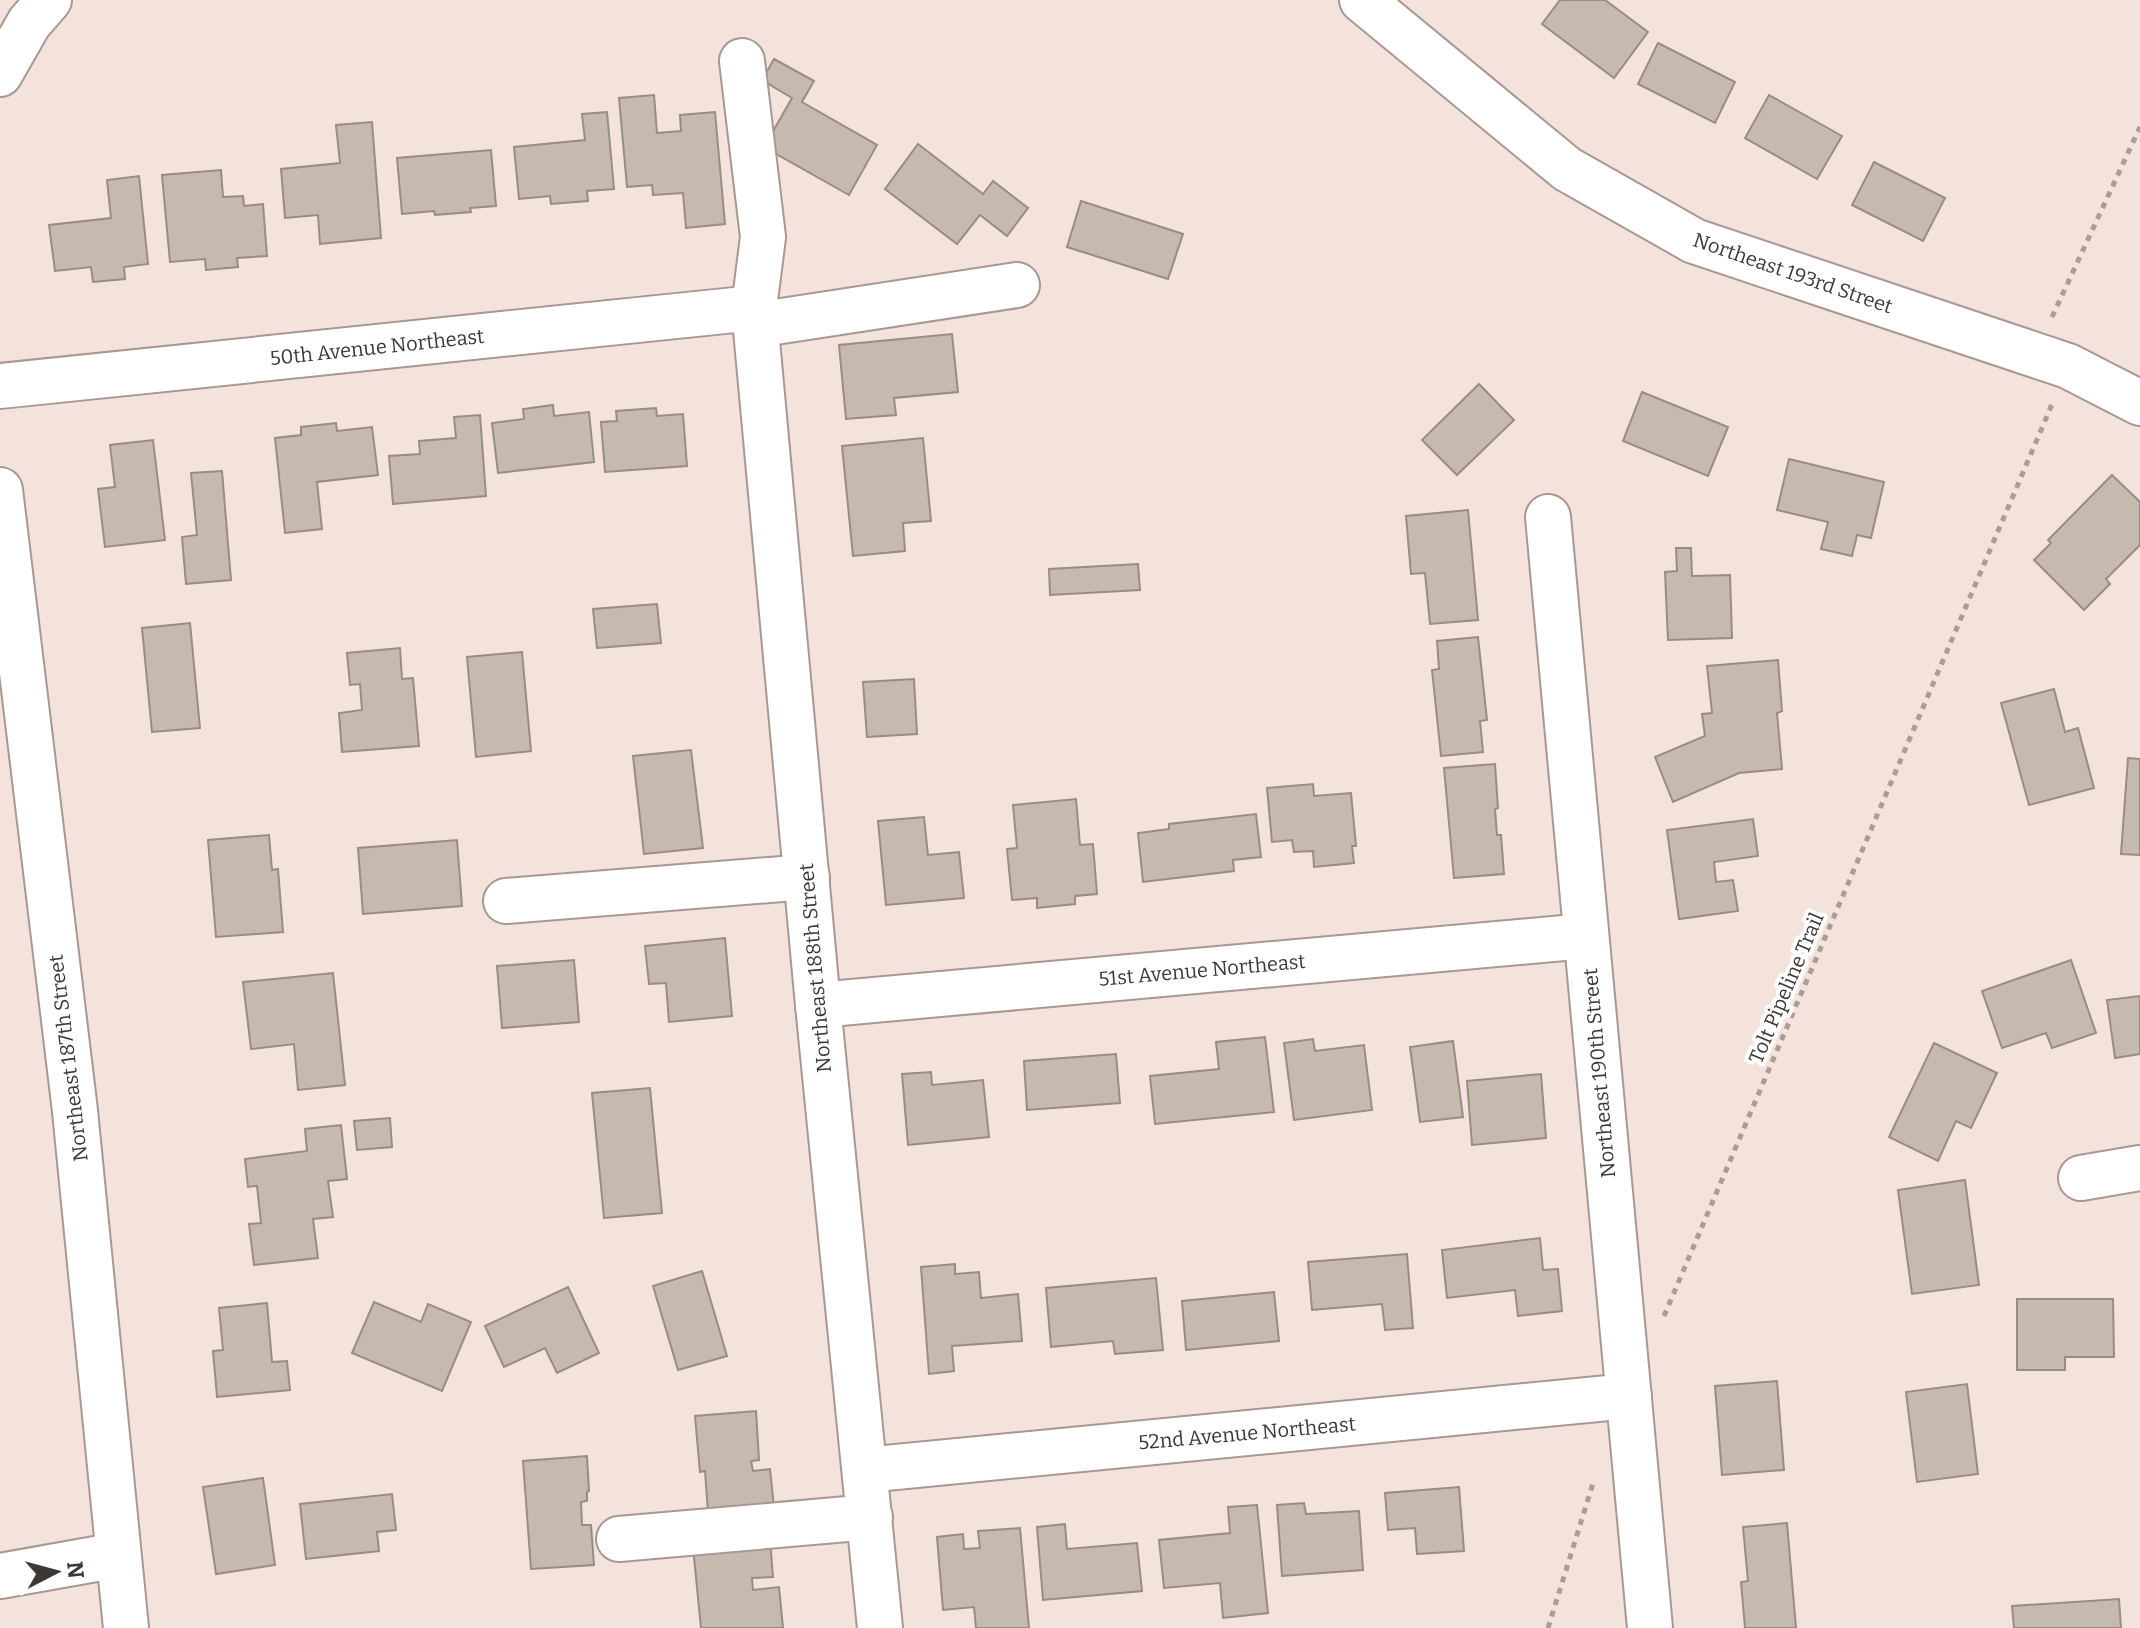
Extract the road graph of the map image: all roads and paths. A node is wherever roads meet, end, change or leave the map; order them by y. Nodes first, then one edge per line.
1 (49, 0) edge
2 (1362, 0) edge
3 (742, 61) dead end
4 (0, 74) edge
5 (2140, 127) edge
6 (1017, 285) dead end
7 (755, 317) junction
8 (2068, 366) junction
9 (0, 386) edge
10 (2140, 403) edge
11 (0, 490) edge
12 (1548, 517) dead end
13 (807, 877) junction
14 (506, 901) dead end
15 (1586, 936) junction
16 (818, 1005) junction
17 (2140, 1168) edge
18 (2081, 1178) dead end
19 (1661, 1324) dead end
20 (1629, 1396) junction
21 (865, 1470) junction
22 (1595, 1475) dead end
23 (870, 1517) junction
24 (619, 1539) dead end
25 (118, 1555) junction
26 (0, 1576) edge
27 (126, 1628) edge
28 (880, 1628) edge
29 (1548, 1628) edge
30 (1650, 1628) edge

1 - 4 street
2 - 8 street, Northeast 193rd Street
3 - 7 street, Northeast 188th Street
5 - 8 path
6 - 7 street, 50th Avenue Northeast
7 - 9 street, 50th Avenue Northeast
7 - 13 street, Northeast 188th Street
8 - 10 street, Northeast 193rd Street
8 - 19 path, Tolt Pipeline Trail
11 - 25 street, Northeast 187th Street
12 - 15 street, Northeast 190th Street
13 - 14 street
13 - 16 street, Northeast 188th Street
15 - 16 street, 51st Avenue Northeast
15 - 20 street, Northeast 190th Street
16 - 21 street, Northeast 188th Street
17 - 18 street
20 - 21 street, 52nd Avenue Northeast
20 - 30 street, Northeast 190th Street
21 - 23 street, Northeast 188th Street
22 - 29 path
23 - 24 street
23 - 28 street, Northeast 188th Street
25 - 26 street
25 - 27 street, Northeast 187th Street

